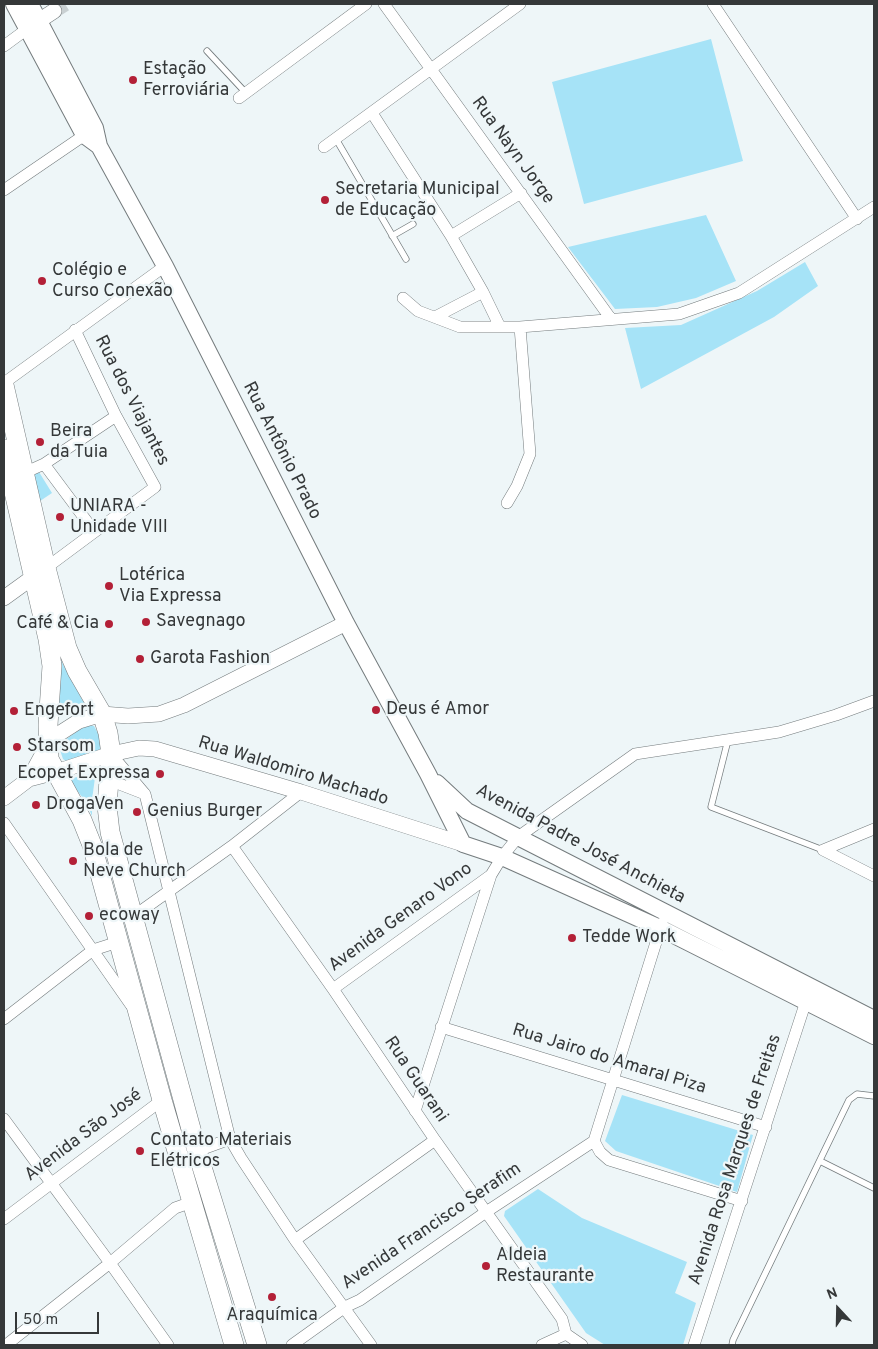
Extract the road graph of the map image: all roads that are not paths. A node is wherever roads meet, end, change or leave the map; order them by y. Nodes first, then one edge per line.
1 (14, 4) edge
2 (30, 4) edge
3 (366, 4) edge
4 (384, 4) edge
5 (520, 4) edge
6 (713, 4) edge
7 (54, 11) tunnel mouth
8 (33, 25) junction
9 (4, 46) edge
10 (207, 51) dead end
11 (431, 69) junction
12 (242, 95) joint
13 (372, 113) junction
14 (89, 131) junction
15 (336, 139) junction
16 (324, 148) dead end
17 (4, 190) edge
18 (521, 193) junction
19 (874, 207) edge
20 (857, 219) junction
21 (414, 224) dead end
22 (392, 236) junction
23 (451, 236) junction
24 (406, 259) dead end
25 (165, 266) junction
26 (483, 292) junction
27 (403, 298) dead end
28 (435, 317) junction
29 (612, 319) junction
30 (500, 327) junction
31 (520, 327) junction
32 (75, 330) junction
33 (4, 384) edge
34 (116, 416) junction
35 (4, 449) edge
36 (44, 464) junction
37 (24, 473) junction
38 (8, 486) edge
39 (507, 503) dead end
40 (94, 531) junction
41 (40, 572) junction
42 (4, 598) edge
43 (346, 623) junction
44 (874, 701) edge
45 (102, 714) junction
46 (728, 740) junction
47 (48, 744) junction
48 (111, 754) junction
49 (56, 772) junction
50 (428, 774) junction
51 (29, 779) junction
52 (109, 780) junction
53 (301, 792) junction
54 (145, 794) junction
55 (4, 798) edge
56 (4, 823) edge
57 (874, 829) edge
58 (518, 837) junction
59 (463, 844) junction
60 (232, 846) junction
61 (824, 850) junction
62 (502, 856) junction
63 (491, 875) junction
64 (874, 876) edge
65 (169, 892) junction
66 (134, 916) junction
67 (663, 920) junction
68 (118, 942) junction
69 (93, 950) junction
70 (144, 953) junction
71 (333, 990) junction
72 (808, 994) junction
73 (4, 1019) edge
74 (141, 1019) junction
75 (874, 1019) edge
76 (441, 1027) junction
77 (874, 1036) edge
78 (613, 1081) junction
79 (874, 1096) edge
80 (162, 1100) junction
81 (415, 1111) junction
82 (4, 1119) edge
83 (766, 1127) junction
84 (230, 1139) junction
85 (435, 1140) junction
86 (594, 1141) junction
87 (197, 1151) junction
88 (820, 1162) junction
89 (50, 1183) junction
90 (874, 1188) edge
91 (742, 1201) junction
92 (192, 1202) junction
93 (486, 1212) junction
94 (4, 1219) edge
95 (295, 1240) junction
96 (110, 1263) junction
97 (345, 1307) junction
98 (566, 1334) junction
99 (6, 1345) edge
100 (168, 1345) edge
101 (234, 1345) edge
102 (257, 1345) edge
103 (292, 1345) edge
104 (371, 1345) edge
105 (542, 1345) edge
106 (582, 1345) edge
107 (694, 1345) edge
108 (732, 1345) edge

1 - 8 main road, Rua Antônio Prado
2 - 8 main road, Rua Antônio Prado
3 - 12 street
4 - 11 street, Rua Nayn Jorge
5 - 11 street
6 - 20 street
7 - 8 street
8 - 9 street
8 - 14 main road, Rua Antônio Prado
10 - 12 lane
11 - 13 street
11 - 18 street, Rua Nayn Jorge
13 - 15 street
13 - 23 street
14 - 17 street
14 - 25 main road, Rua Antônio Prado
15 - 16 street
15 - 22 lane
18 - 23 street
18 - 29 street, Rua Nayn Jorge
19 - 20 street
20 - 29 street
21 - 22 lane
22 - 24 lane
23 - 26 street
25 - 32 street
25 - 43 main road, Rua Antônio Prado
26 - 28 street
26 - 30 street
27 - 28 street
28 - 30 street
29 - 31 street
30 - 31 street
31 - 39 street
32 - 33 street
32 - 34 street, Rua dos Viajantes
33 - 37 main road
34 - 36 street
34 - 40 street, Rua dos Viajantes
35 - 38 main road
36 - 37 street
36 - 40 street
37 - 41 main road
38 - 41 main road
40 - 41 street
41 - 42 street
41 - 45 main road
41 - 47 main road
43 - 45 street
43 - 50 main road, Rua Antônio Prado
44 - 46 street
45 - 47 street
45 - 48 main road
46 - 58 street
46 - 61 lane
47 - 49 main road
47 - 51 street
48 - 49 street, Rua Waldomiro Machado
48 - 52 main road
48 - 53 street, Rua Waldomiro Machado
48 - 54 street
49 - 51 street, Rua Waldomiro Machado
49 - 68 main road
50 - 58 main road, Avenida Padre José Anchieta
50 - 59 main road
51 - 55 street
52 - 54 street
52 - 66 main road
53 - 59 street, Rua Waldomiro Machado
53 - 60 street
54 - 65 street
56 - 69 street
57 - 61 street
58 - 62 street
58 - 67 main road, Avenida Padre José Anchieta
59 - 62 main road, Avenida Padre José Anchieta
60 - 65 street
60 - 71 street, Rua Guarani
61 - 64 street
62 - 63 street
62 - 67 main road, Avenida Padre José Anchieta
63 - 71 street, Avenida Genaro Vono
63 - 76 street
65 - 66 street
65 - 84 street
66 - 70 main road
67 - 72 main road, Avenida Padre José Anchieta
67 - 78 street
68 - 69 street
68 - 70 main road
68 - 74 main road
69 - 73 street
69 - 74 street
70 - 87 main road
71 - 81 street, Rua Guarani
72 - 75 main road, Avenida Padre José Anchieta
72 - 77 main road, Avenida Padre José Anchieta
72 - 83 street, Avenida Rosa Marques de Freitas
74 - 80 main road
76 - 78 street, Rua Jairo do Amaral Piza
76 - 81 street
78 - 83 street, Rua Jairo do Amaral Piza
78 - 86 street
79 - 88 lane
80 - 89 street, Avenida São José
80 - 92 main road
81 - 85 street, Rua Guarani
82 - 89 street
83 - 91 street, Avenida Rosa Marques de Freitas
84 - 87 street
84 - 95 street
85 - 93 street, Rua Guarani
85 - 95 street
86 - 91 street
86 - 93 street, Avenida Francisco Serafim
87 - 102 main road
88 - 90 lane
88 - 108 lane
89 - 94 street, Avenida São José
89 - 96 street
91 - 107 street, Avenida Rosa Marques de Freitas
92 - 96 street
92 - 101 main road
93 - 97 street, Avenida Francisco Serafim
93 - 98 street, Rua Guarani
95 - 97 street
96 - 99 street
96 - 100 street
97 - 103 street, Avenida Francisco Serafim
97 - 104 street
98 - 105 street
98 - 106 street

